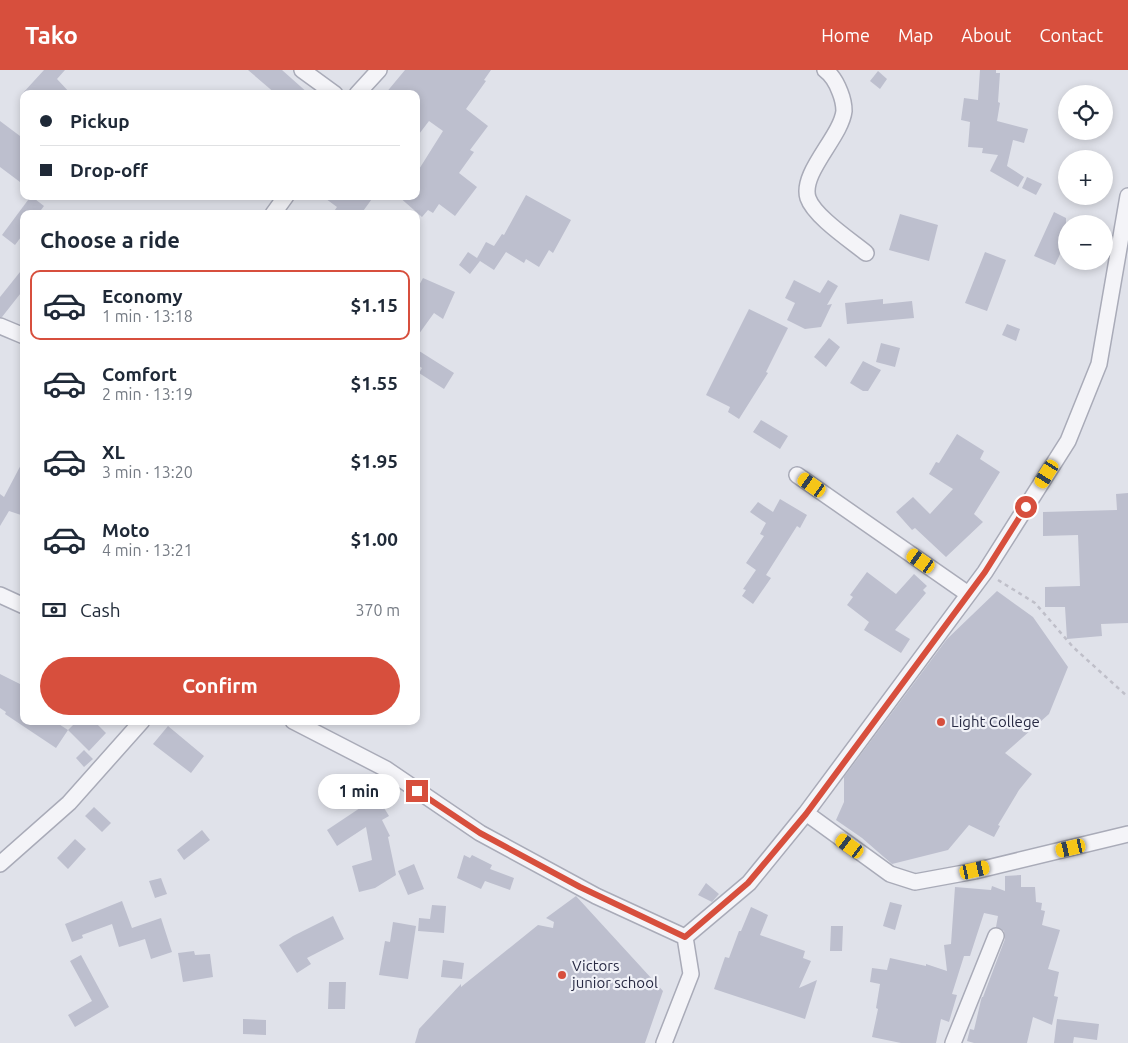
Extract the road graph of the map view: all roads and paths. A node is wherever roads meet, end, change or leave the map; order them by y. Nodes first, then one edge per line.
1 (302, 70) edge
2 (379, 70) edge
3 (825, 70) edge
4 (330, 90) edge
5 (361, 90) edge
6 (1128, 196) edge
7 (866, 253) dead end
8 (0, 326) edge
9 (20, 334) edge
10 (797, 474) dead end
11 (985, 572) junction
12 (968, 594) junction
13 (0, 595) edge
14 (20, 604) edge
15 (1128, 696) edge
16 (138, 725) edge
17 (301, 725) edge
18 (806, 814) junction
19 (1128, 834) edge
20 (0, 864) edge
21 (996, 936) dead end
22 (685, 937) junction
23 (664, 1043) edge
24 (953, 1043) edge

1 - 4 street
2 - 5 street
3 - 7 street
6 - 11 street
8 - 9 street
10 - 12 street
11 - 12 street
11 - 15 path
12 - 18 street
13 - 14 street
16 - 20 street
17 - 22 street
18 - 19 street
18 - 22 street
21 - 24 street
22 - 23 street

